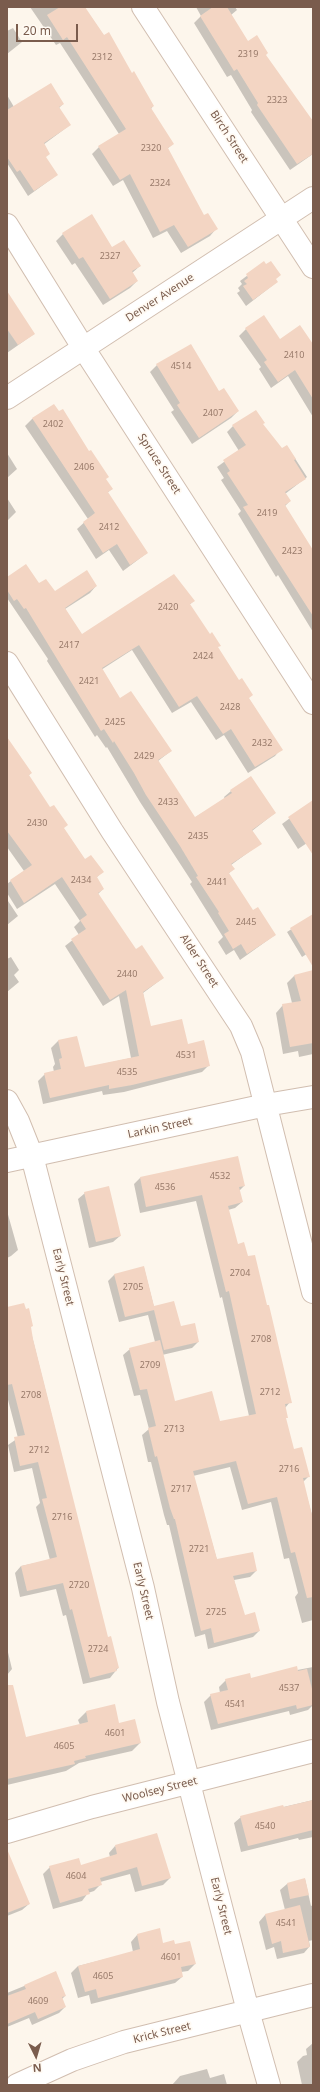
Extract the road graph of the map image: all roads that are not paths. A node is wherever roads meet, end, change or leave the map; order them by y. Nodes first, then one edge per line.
1 (143, 7) edge
2 (313, 198) edge
3 (282, 218) junction
4 (7, 225) edge
5 (313, 267) edge
6 (84, 349) junction
7 (7, 398) edge
8 (7, 663) edge
9 (313, 703) edge
10 (313, 1098) edge
11 (7, 1101) edge
12 (266, 1105) junction
13 (32, 1156) junction
14 (7, 1161) edge
15 (313, 1292) edge
16 (313, 1751) edge
17 (189, 1783) junction
18 (7, 1832) edge
19 (313, 1995) edge
20 (248, 2011) junction
21 (17, 2085) edge
22 (269, 2085) edge

1 - 3 street, Birch Street
2 - 3 street, Denver Avenue
3 - 5 street, Birch Street
3 - 6 street, Denver Avenue
4 - 6 street, Spruce Street
6 - 7 street, Denver Avenue
6 - 9 street, Spruce Street
8 - 12 street, Alder Street
10 - 12 street, Larkin Street
11 - 13 street, Early Street
12 - 13 street, Larkin Street
12 - 15 street, Alder Street
13 - 14 street, Larkin Street
13 - 17 street, Early Street
16 - 17 street, Woolsey Street
17 - 18 street, Woolsey Street
17 - 20 street, Early Street
19 - 20 street, Krick Street
20 - 21 street, Krick Street
20 - 22 street, Early Street

